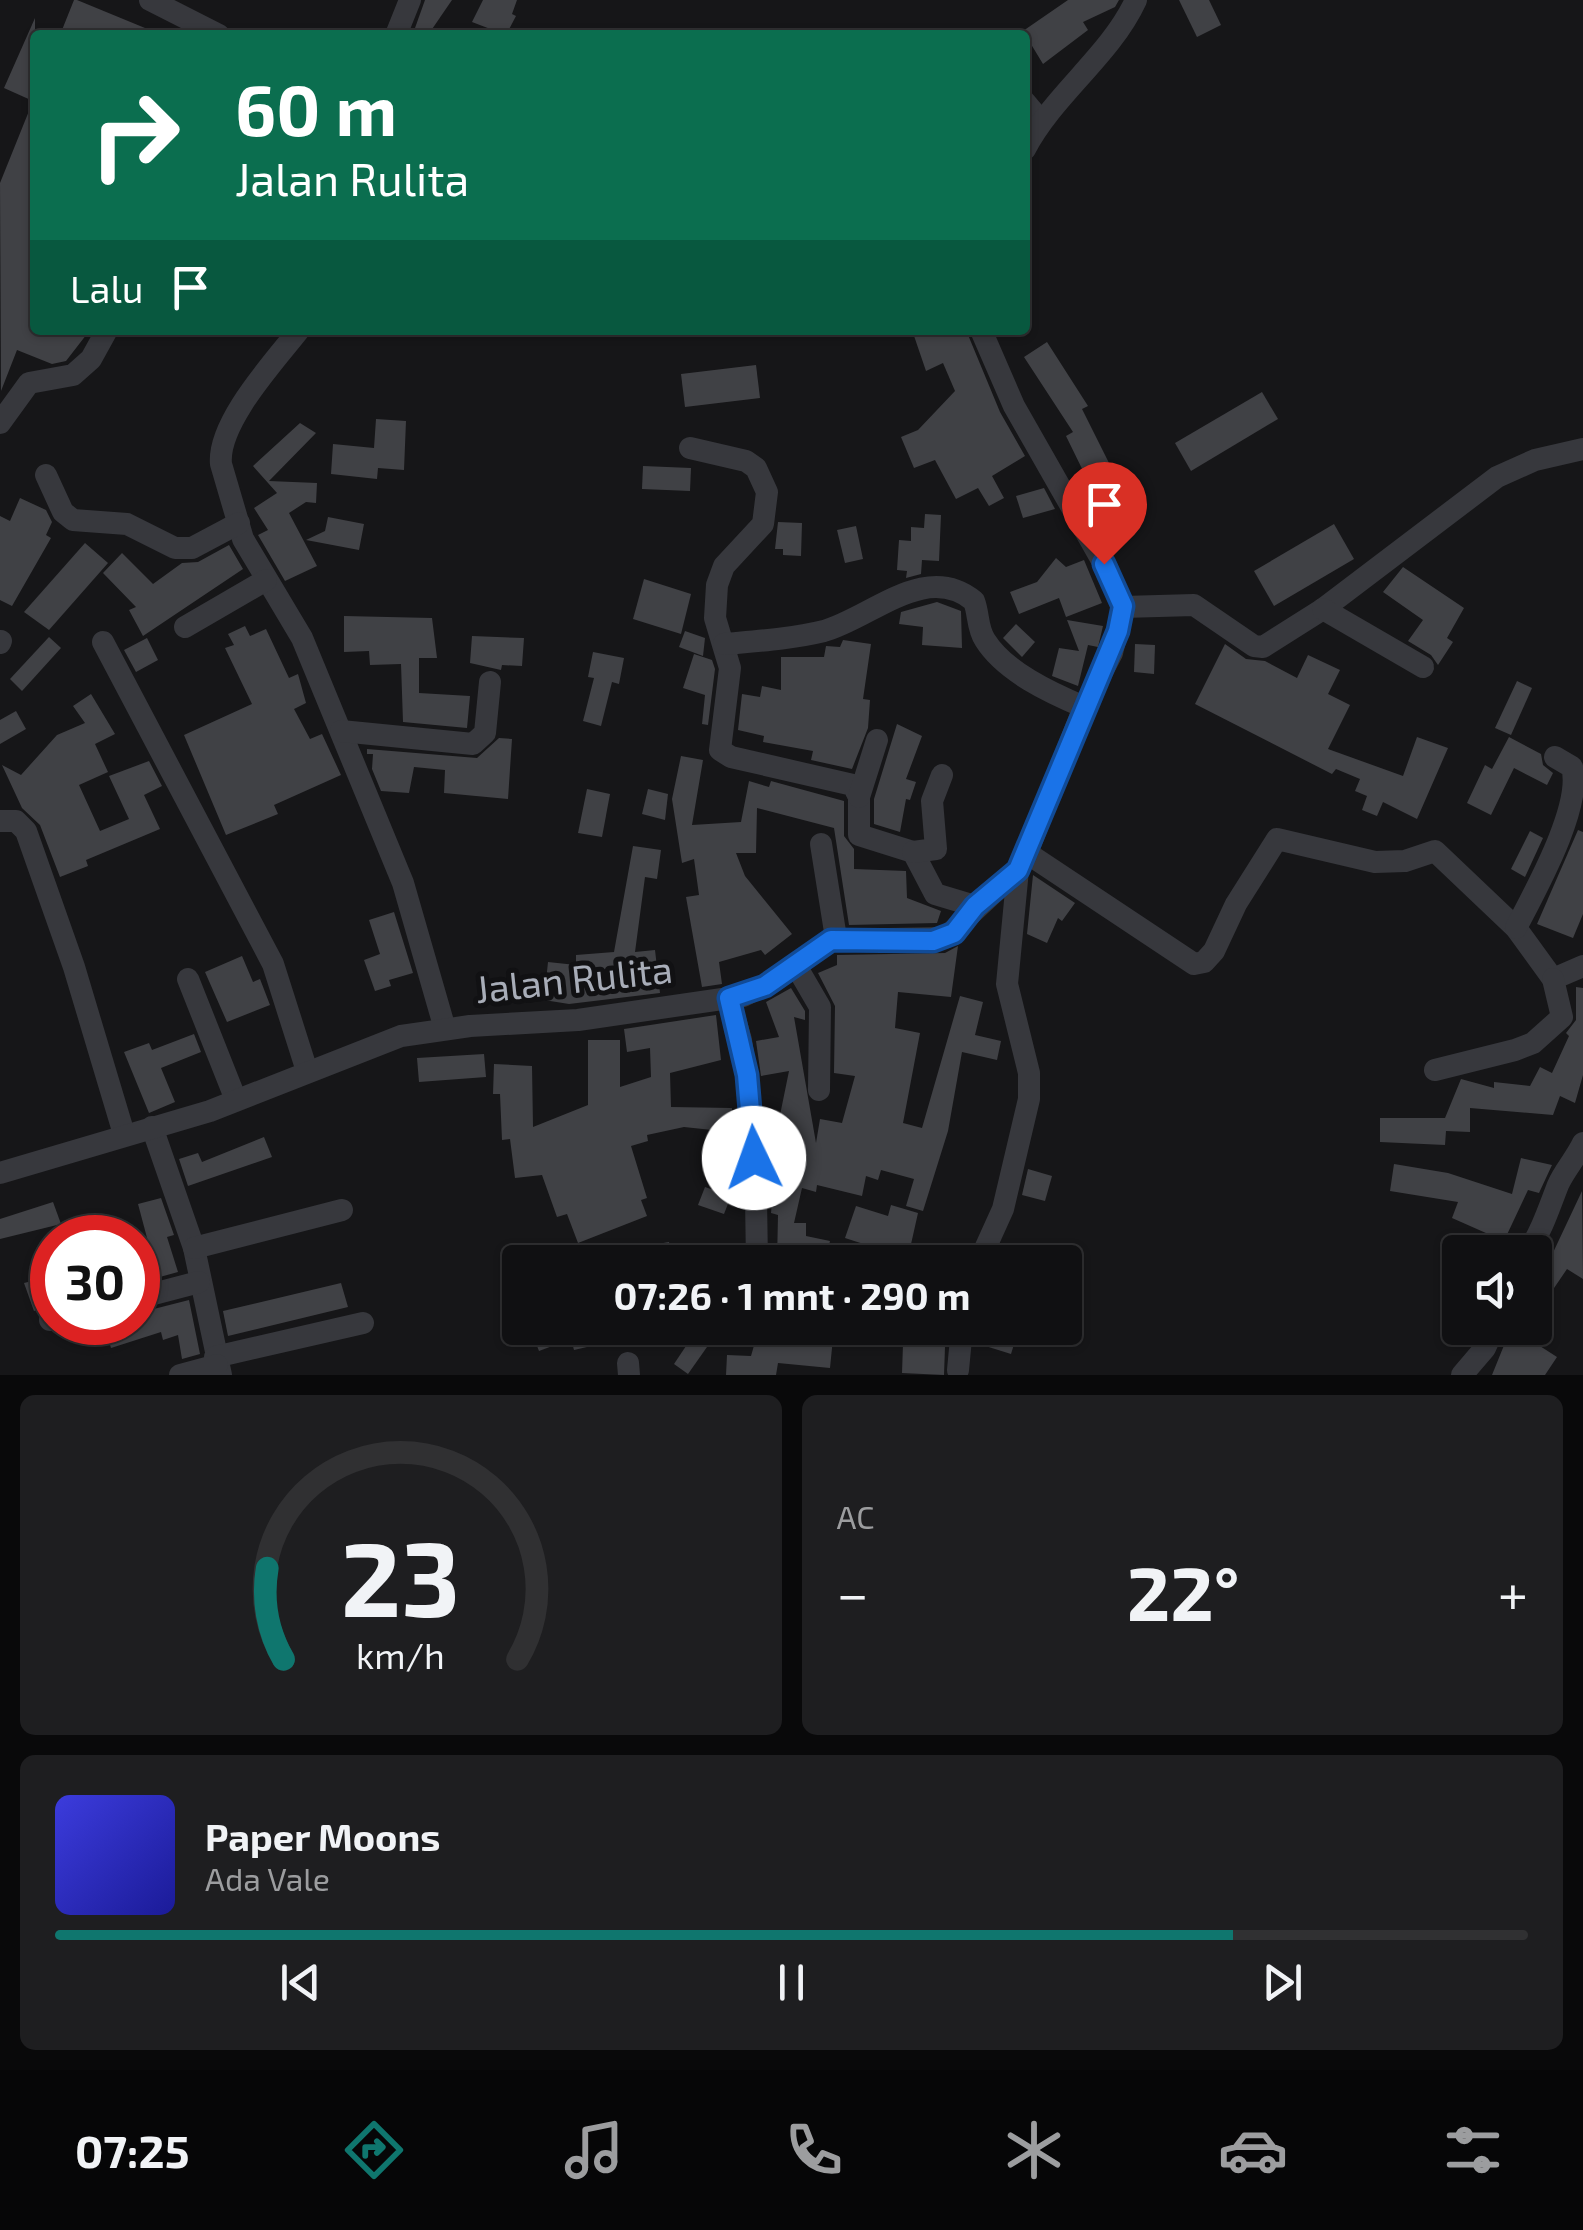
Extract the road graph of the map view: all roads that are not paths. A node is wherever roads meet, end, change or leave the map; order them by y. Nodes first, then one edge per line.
1 (150, 0) edge
2 (410, 0) edge
3 (1136, 0) edge
4 (209, 30) edge
5 (398, 30) edge
6 (1030, 108) edge
7 (1041, 121) junction
8 (1030, 140) edge
9 (104, 335) edge
10 (295, 335) edge
11 (984, 335) edge
12 (0, 424) edge
13 (690, 448) dead end
14 (1583, 449) edge
15 (46, 475) dead end
16 (239, 523) junction
17 (266, 580) junction
18 (1123, 606) junction
19 (1323, 609) junction
20 (185, 628) dead end
21 (103, 642) dead end
22 (724, 644) junction
23 (1423, 667) dead end
24 (490, 682) dead end
25 (1084, 707) junction
26 (341, 731) junction
27 (876, 740) dead end
28 (1555, 756) dead end
29 (942, 776) dead end
30 (859, 797) junction
31 (0, 820) edge
32 (822, 844) dead end
33 (913, 852) junction
34 (1023, 862) junction
35 (975, 906) junction
36 (1516, 928) junction
37 (836, 938) junction
38 (795, 964) junction
39 (1583, 966) edge
40 (188, 979) dead end
41 (1553, 979) junction
42 (729, 998) junction
43 (446, 1029) junction
44 (1435, 1070) dead end
45 (307, 1071) junction
46 (819, 1090) dead end
47 (236, 1100) junction
48 (152, 1127) junction
49 (124, 1134) junction
50 (1583, 1143) edge
51 (1577, 1172) edge
52 (0, 1173) edge
53 (342, 1210) dead end
54 (1537, 1235) edge
55 (757, 1245) edge
56 (986, 1245) edge
57 (194, 1248) junction
58 (199, 1282) junction
59 (160, 1292) edge
60 (363, 1322) dead end
61 (960, 1345) edge
62 (1486, 1345) edge
63 (218, 1366) edge
64 (958, 1370) dead end
65 (180, 1375) edge
66 (1462, 1375) edge

1 - 4 street
2 - 5 street
3 - 7 street
6 - 7 street
7 - 8 street
9 - 12 street
10 - 16 street
11 - 18 street
13 - 22 street
14 - 19 street
15 - 16 street
16 - 17 street
17 - 20 street
17 - 26 street
18 - 19 street
18 - 25 street
19 - 23 street
21 - 45 street
22 - 25 street
22 - 30 street
24 - 26 street
25 - 34 street
26 - 43 street
27 - 30 street
28 - 36 street
29 - 33 street
30 - 33 street
31 - 49 street
32 - 37 street
33 - 35 street
34 - 35 street
34 - 36 street
34 - 56 street
35 - 37 street
36 - 41 street
37 - 38 street, Jalan Rulita
38 - 42 street, Jalan Rulita
38 - 46 street
39 - 41 street
40 - 47 street
41 - 44 street
42 - 43 street, Jalan Rulita
42 - 55 street
43 - 45 street, Jalan Rulita
45 - 47 street, Jalan Rulita
47 - 48 street, Jalan Rulita
48 - 49 street, Jalan Rulita
48 - 57 street
49 - 52 street, Jalan Rulita
50 - 51 street
51 - 54 street
53 - 57 street
57 - 58 street
58 - 59 street
58 - 63 street
60 - 63 street
61 - 64 street
62 - 66 street
63 - 65 street

